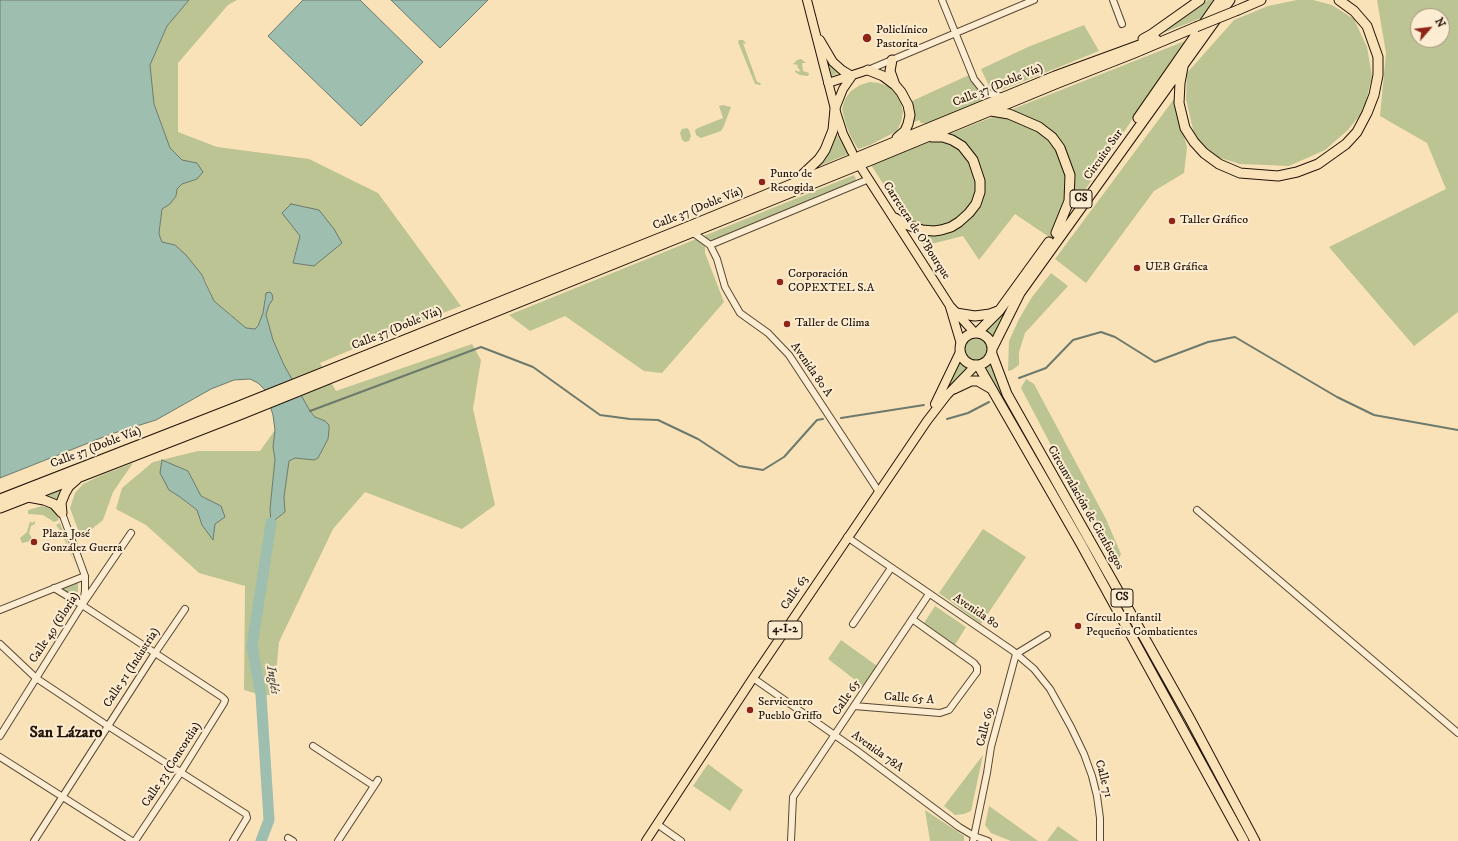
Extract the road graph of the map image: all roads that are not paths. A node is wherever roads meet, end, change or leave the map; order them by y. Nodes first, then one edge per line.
1 (807, 0) edge
2 (1034, 0) edge
3 (1113, 0) edge
4 (1200, 0) edge
5 (1220, 0) edge
6 (1230, 0) edge
7 (1261, 0) edge
8 (1339, 0) edge
9 (944, 1) edge
10 (1122, 24) dead end
11 (1196, 27) junction
12 (816, 32) junction
13 (956, 32) junction
14 (1121, 50) junction
15 (892, 60) junction
16 (1184, 64) junction
17 (868, 70) junction
18 (852, 76) junction
19 (828, 83) junction
20 (895, 85) junction
21 (1004, 97) junction
22 (835, 108) junction
23 (991, 111) junction
24 (925, 138) junction
25 (893, 142) junction
26 (852, 152) dead end
27 (862, 169) dead end
28 (868, 179) junction
29 (796, 181) junction
30 (895, 218) junction
31 (692, 232) junction
32 (1056, 233) junction
33 (710, 245) junction
34 (953, 310) junction
35 (1000, 311) junction
36 (1008, 317) junction
37 (976, 333) junction
38 (960, 348) junction
39 (992, 351) junction
40 (977, 365) junction
41 (332, 372) junction
42 (998, 373) junction
43 (991, 388) junction
44 (954, 389) junction
45 (241, 410) junction
46 (927, 421) junction
47 (81, 476) junction
48 (879, 492) junction
49 (28, 496) junction
50 (0, 499) edge
51 (0, 508) edge
52 (1197, 510) dead end
53 (62, 513) junction
54 (131, 533) dead end
55 (847, 538) junction
56 (891, 568) junction
57 (85, 576) junction
58 (54, 588) junction
59 (929, 594) junction
60 (82, 605) junction
61 (185, 609) dead end
62 (0, 610) edge
63 (912, 619) junction
64 (853, 624) dead end
65 (1047, 635) dead end
66 (0, 644) edge
67 (155, 653) junction
68 (1016, 654) junction
69 (36, 678) junction
70 (753, 678) junction
71 (854, 706) junction
72 (108, 726) junction
73 (1071, 727) joint
74 (1458, 733) edge
75 (835, 735) junction
76 (0, 736) edge
77 (313, 746) dead end
78 (0, 757) edge
79 (181, 772) junction
80 (62, 797) junction
81 (657, 824) junction
82 (973, 838) edge
83 (34, 841) edge
84 (132, 841) edge
85 (135, 841) edge
86 (233, 841) edge
87 (338, 841) edge
88 (646, 841) edge
89 (681, 841) edge
90 (791, 841) edge
91 (988, 841) edge
92 (1100, 841) edge
93 (1244, 841) edge
94 (1255, 841) edge

1 - 12 main road
2 - 13 street
3 - 10 street
4 - 14 highway
5 - 32 highway, Circuito Sur / CS
6 - 16 highway, Circuito Sur / CS
7 - 11 highway, bridge
8 - 16 highway
9 - 13 street
11 - 14 highway, Calle 37 (Doble Vía)
11 - 23 highway, Calle 37 (Doble Vía)
12 - 18 main road
12 - 19 main road
13 - 15 street
13 - 21 street
14 - 21 highway, Calle 37 (Doble Vía)
15 - 17 street
15 - 20 highway
16 - 36 highway, Circuito Sur / CS
17 - 18 main road
17 - 20 highway
18 - 19 main road
18 - 22 main road
19 - 22 main road
20 - 25 highway
21 - 25 highway, Calle 37 (Doble Vía)
22 - 26 main road
22 - 29 highway
23 - 24 highway, Calle 37 (Doble Vía)
23 - 32 highway
24 - 30 highway
24 - 31 highway, Calle 37 (Doble Vía)
25 - 29 highway, Calle 37 (Doble Vía)
27 - 28 main road, Carretera de O'Bourque
28 - 30 main road, Carretera de O'Bourque
28 - 33 street
29 - 41 highway, Calle 37 (Doble Vía)
30 - 34 main road, Carretera de O'Bourque
31 - 33 street, Avenida 80 A
31 - 41 highway, Calle 37 (Doble Vía)
32 - 35 highway, Circuito Sur / CS
33 - 48 street, Avenida 80 A
34 - 35 highway
34 - 37 main road, Carretera de O'Bourque
34 - 38 main road, Carretera de O'Bourque
35 - 37 highway, Circuito Sur / CS
36 - 39 highway, Circuito Sur / CS
36 - 42 highway
37 - 38 highway, CS
37 - 39 highway, Circunvalación de Cienfuegos / CS
38 - 40 highway, Circunvalación de Cienfuegos / CS
38 - 46 main road, Calle 63 / 4-I-2
39 - 40 highway, CS
39 - 42 highway, Circunvalación de Cienfuegos / CS
40 - 43 highway, Circunvalación de Cienfuegos / CS
40 - 44 main road, Calle 63 / 4-I-2
41 - 45 highway, Calle 37 (Doble Vía)
42 - 94 highway, Circunvalación de Cienfuegos / CS
43 - 44 highway
43 - 93 highway, Circunvalación de Cienfuegos / CS
44 - 46 main road, Calle 63 / 4-I-2
45 - 47 highway, Calle 37 (Doble Vía)
45 - 50 highway, Calle 37 (Doble Vía)
46 - 48 main road, Calle 63 / 4-I-2
47 - 49 highway, Calle 37 (Doble Vía)
47 - 53 highway
48 - 55 main road, Calle 63 / 4-I-2
49 - 51 highway, Calle 37 (Doble Vía)
49 - 53 highway
52 - 74 street
53 - 57 street
54 - 60 street, Calle 49 (Gloria)
55 - 56 street, Avenida 80
55 - 70 main road, Calle 63 / 4-I-2
56 - 59 street, Avenida 80
56 - 64 street
57 - 58 street
57 - 60 street
58 - 60 street
58 - 62 street
59 - 63 street, Calle 65
59 - 68 street, Avenida 80
60 - 67 street
60 - 69 street, Calle 49 (Gloria)
61 - 67 street, Calle 51 (Industria)
63 - 71 street, Calle 65
63 - 71 street, Calle 65 A
65 - 68 street
66 - 69 street
67 - 72 street, Calle 51 (Industria)
67 - 79 street, Calle 53 (Concordia)
68 - 73 street, Avenida 80
68 - 82 street, Calle 69
69 - 72 street
69 - 76 street, Calle 49 (Gloria)
70 - 75 street, Avenida 78A
70 - 81 main road, Calle 63 / 4-I-2
71 - 75 street, Calle 65
72 - 79 street
72 - 80 street, Calle 51 (Industria)
73 - 92 street, Calle 71
75 - 82 street, Avenida 78A
75 - 90 street, Calle 65
77 - 87 street
78 - 80 street
79 - 85 street, Calle 53 (Concordia)
79 - 86 street
80 - 83 street, Calle 51 (Industria)
80 - 84 street
81 - 88 main road, Calle 63 / 4-I-2
81 - 89 street
82 - 91 street, Avenida 78A

